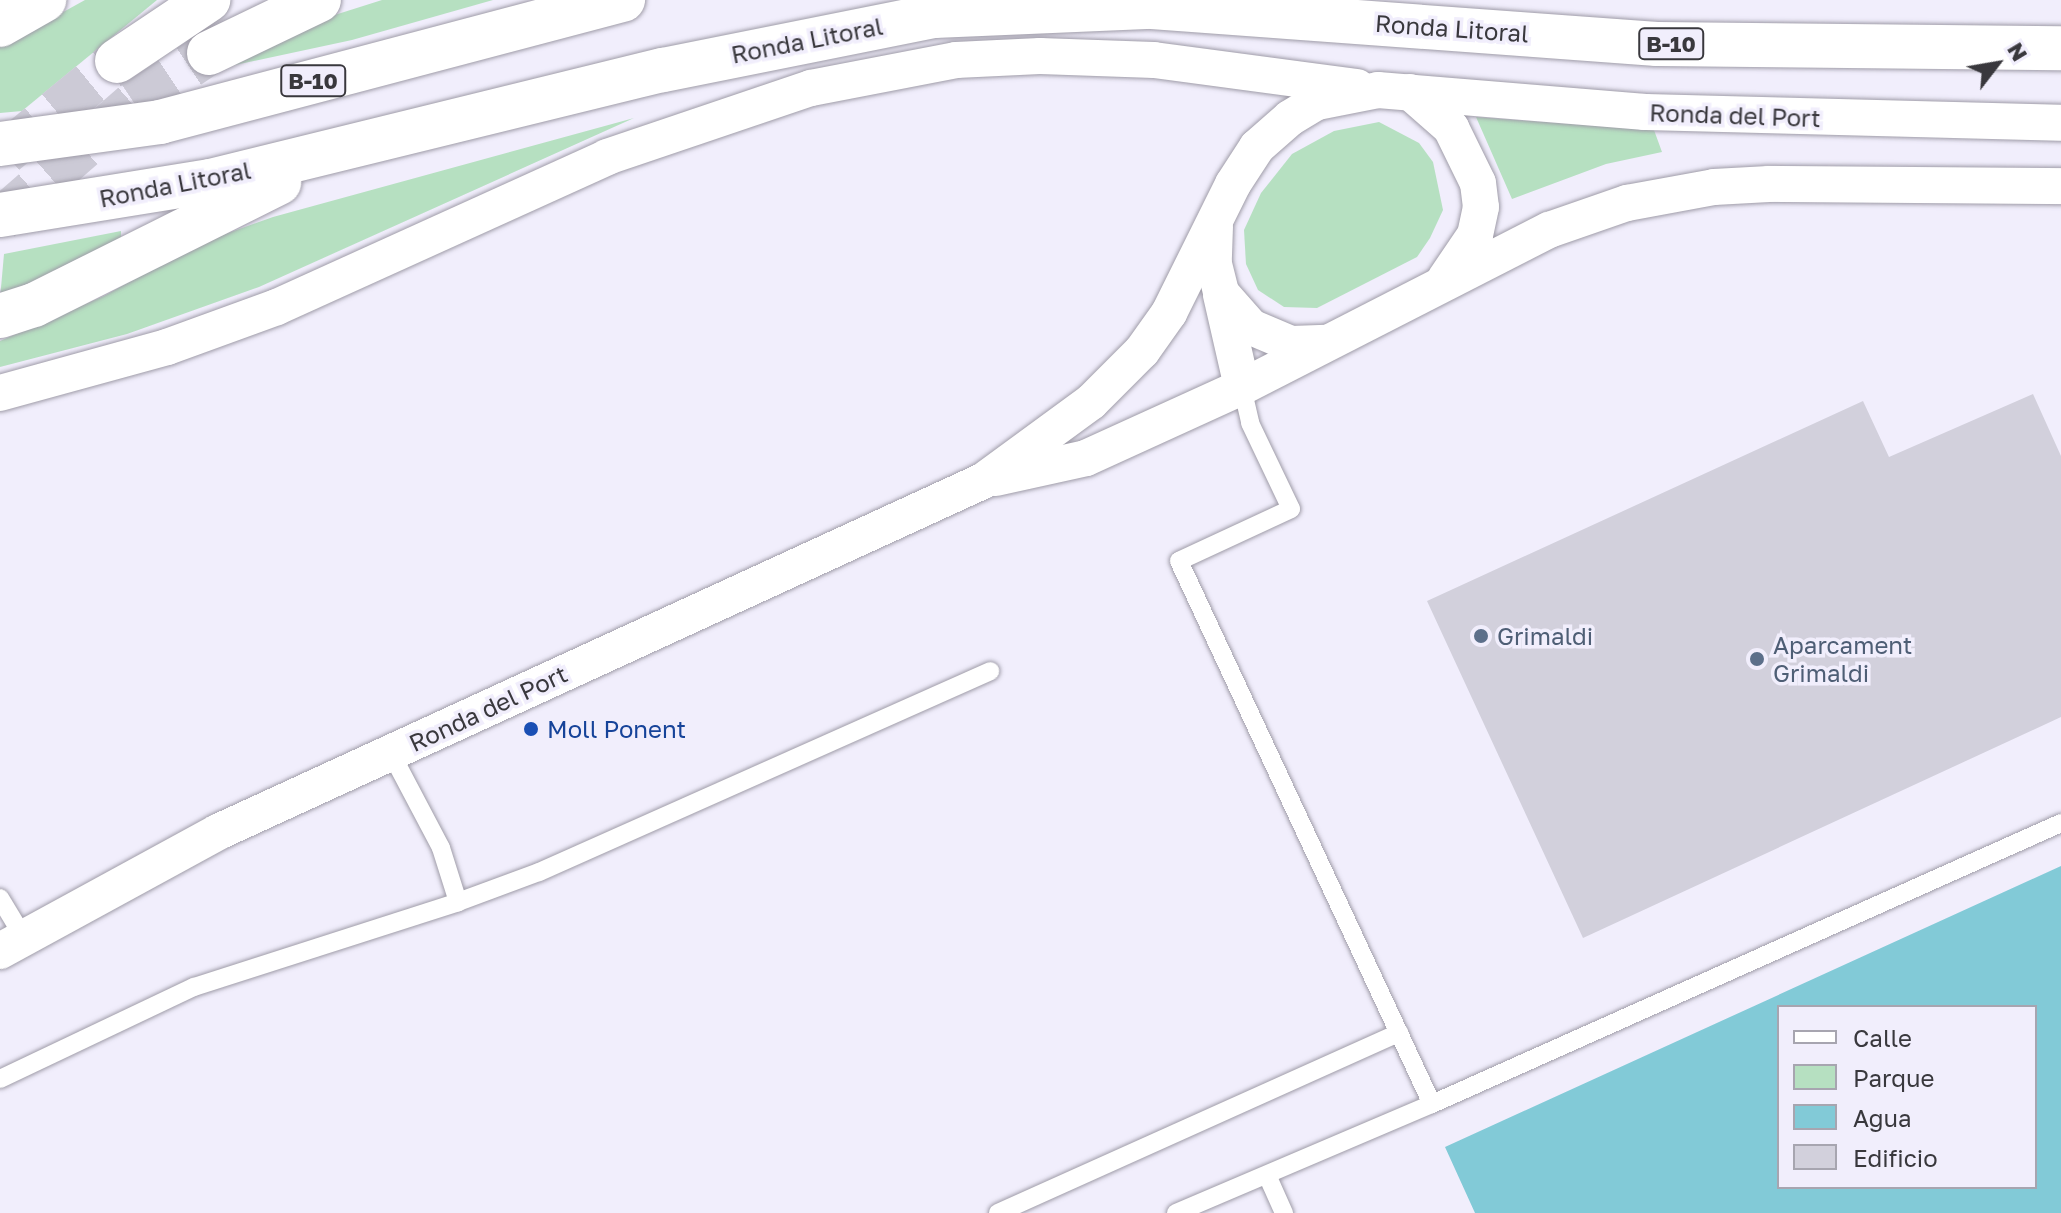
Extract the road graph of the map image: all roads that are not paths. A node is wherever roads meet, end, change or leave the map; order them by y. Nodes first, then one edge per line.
1 (44, 0) edge
2 (208, 0) edge
3 (319, 0) edge
4 (623, 0) edge
5 (0, 25) edge
6 (2061, 48) edge
7 (209, 53) tunnel mouth
8 (117, 61) tunnel mouth
9 (1394, 91) junction
10 (2061, 123) edge
11 (0, 144) edge
12 (336, 151) junction
13 (2061, 186) edge
14 (0, 215) edge
15 (1215, 221) junction
16 (1439, 286) junction
17 (1221, 293) junction
18 (0, 316) edge
19 (1330, 342) junction
20 (1242, 387) junction
21 (0, 393) edge
22 (983, 481) junction
23 (990, 671) dead end
24 (391, 753) junction
25 (2061, 823) edge
26 (0, 898) edge
27 (458, 902) junction
28 (12, 945) edge
29 (1399, 1033) junction
30 (0, 1079) edge
31 (1432, 1104) junction
32 (1267, 1175) junction
33 (998, 1213) edge
34 (1176, 1213) edge
35 (1284, 1213) edge

1 - 5 highway
2 - 8 highway
3 - 7 highway
4 - 11 highway, B-10
6 - 12 highway, Ronda Litoral / B-10
9 - 10 street, Ronda del Port
9 - 15 street, Ronda del Port
9 - 16 street, Ronda del Port
9 - 21 street
12 - 14 highway, Ronda Litoral / B-10
12 - 18 highway, B-10
13 - 16 street, Ronda del Port
15 - 17 street, Ronda del Port
15 - 22 street, Ronda del Port
16 - 19 street, Ronda del Port
17 - 19 street
17 - 20 street, Ronda del Port
19 - 20 street, Ronda del Port
20 - 22 street, Ronda del Port
20 - 29 lane
22 - 24 street, Ronda del Port
23 - 27 lane
24 - 27 lane
24 - 28 street, Ronda del Port
25 - 31 lane
26 - 28 lane
27 - 30 lane
29 - 31 lane
29 - 33 lane
31 - 32 lane
32 - 34 lane
32 - 35 lane

